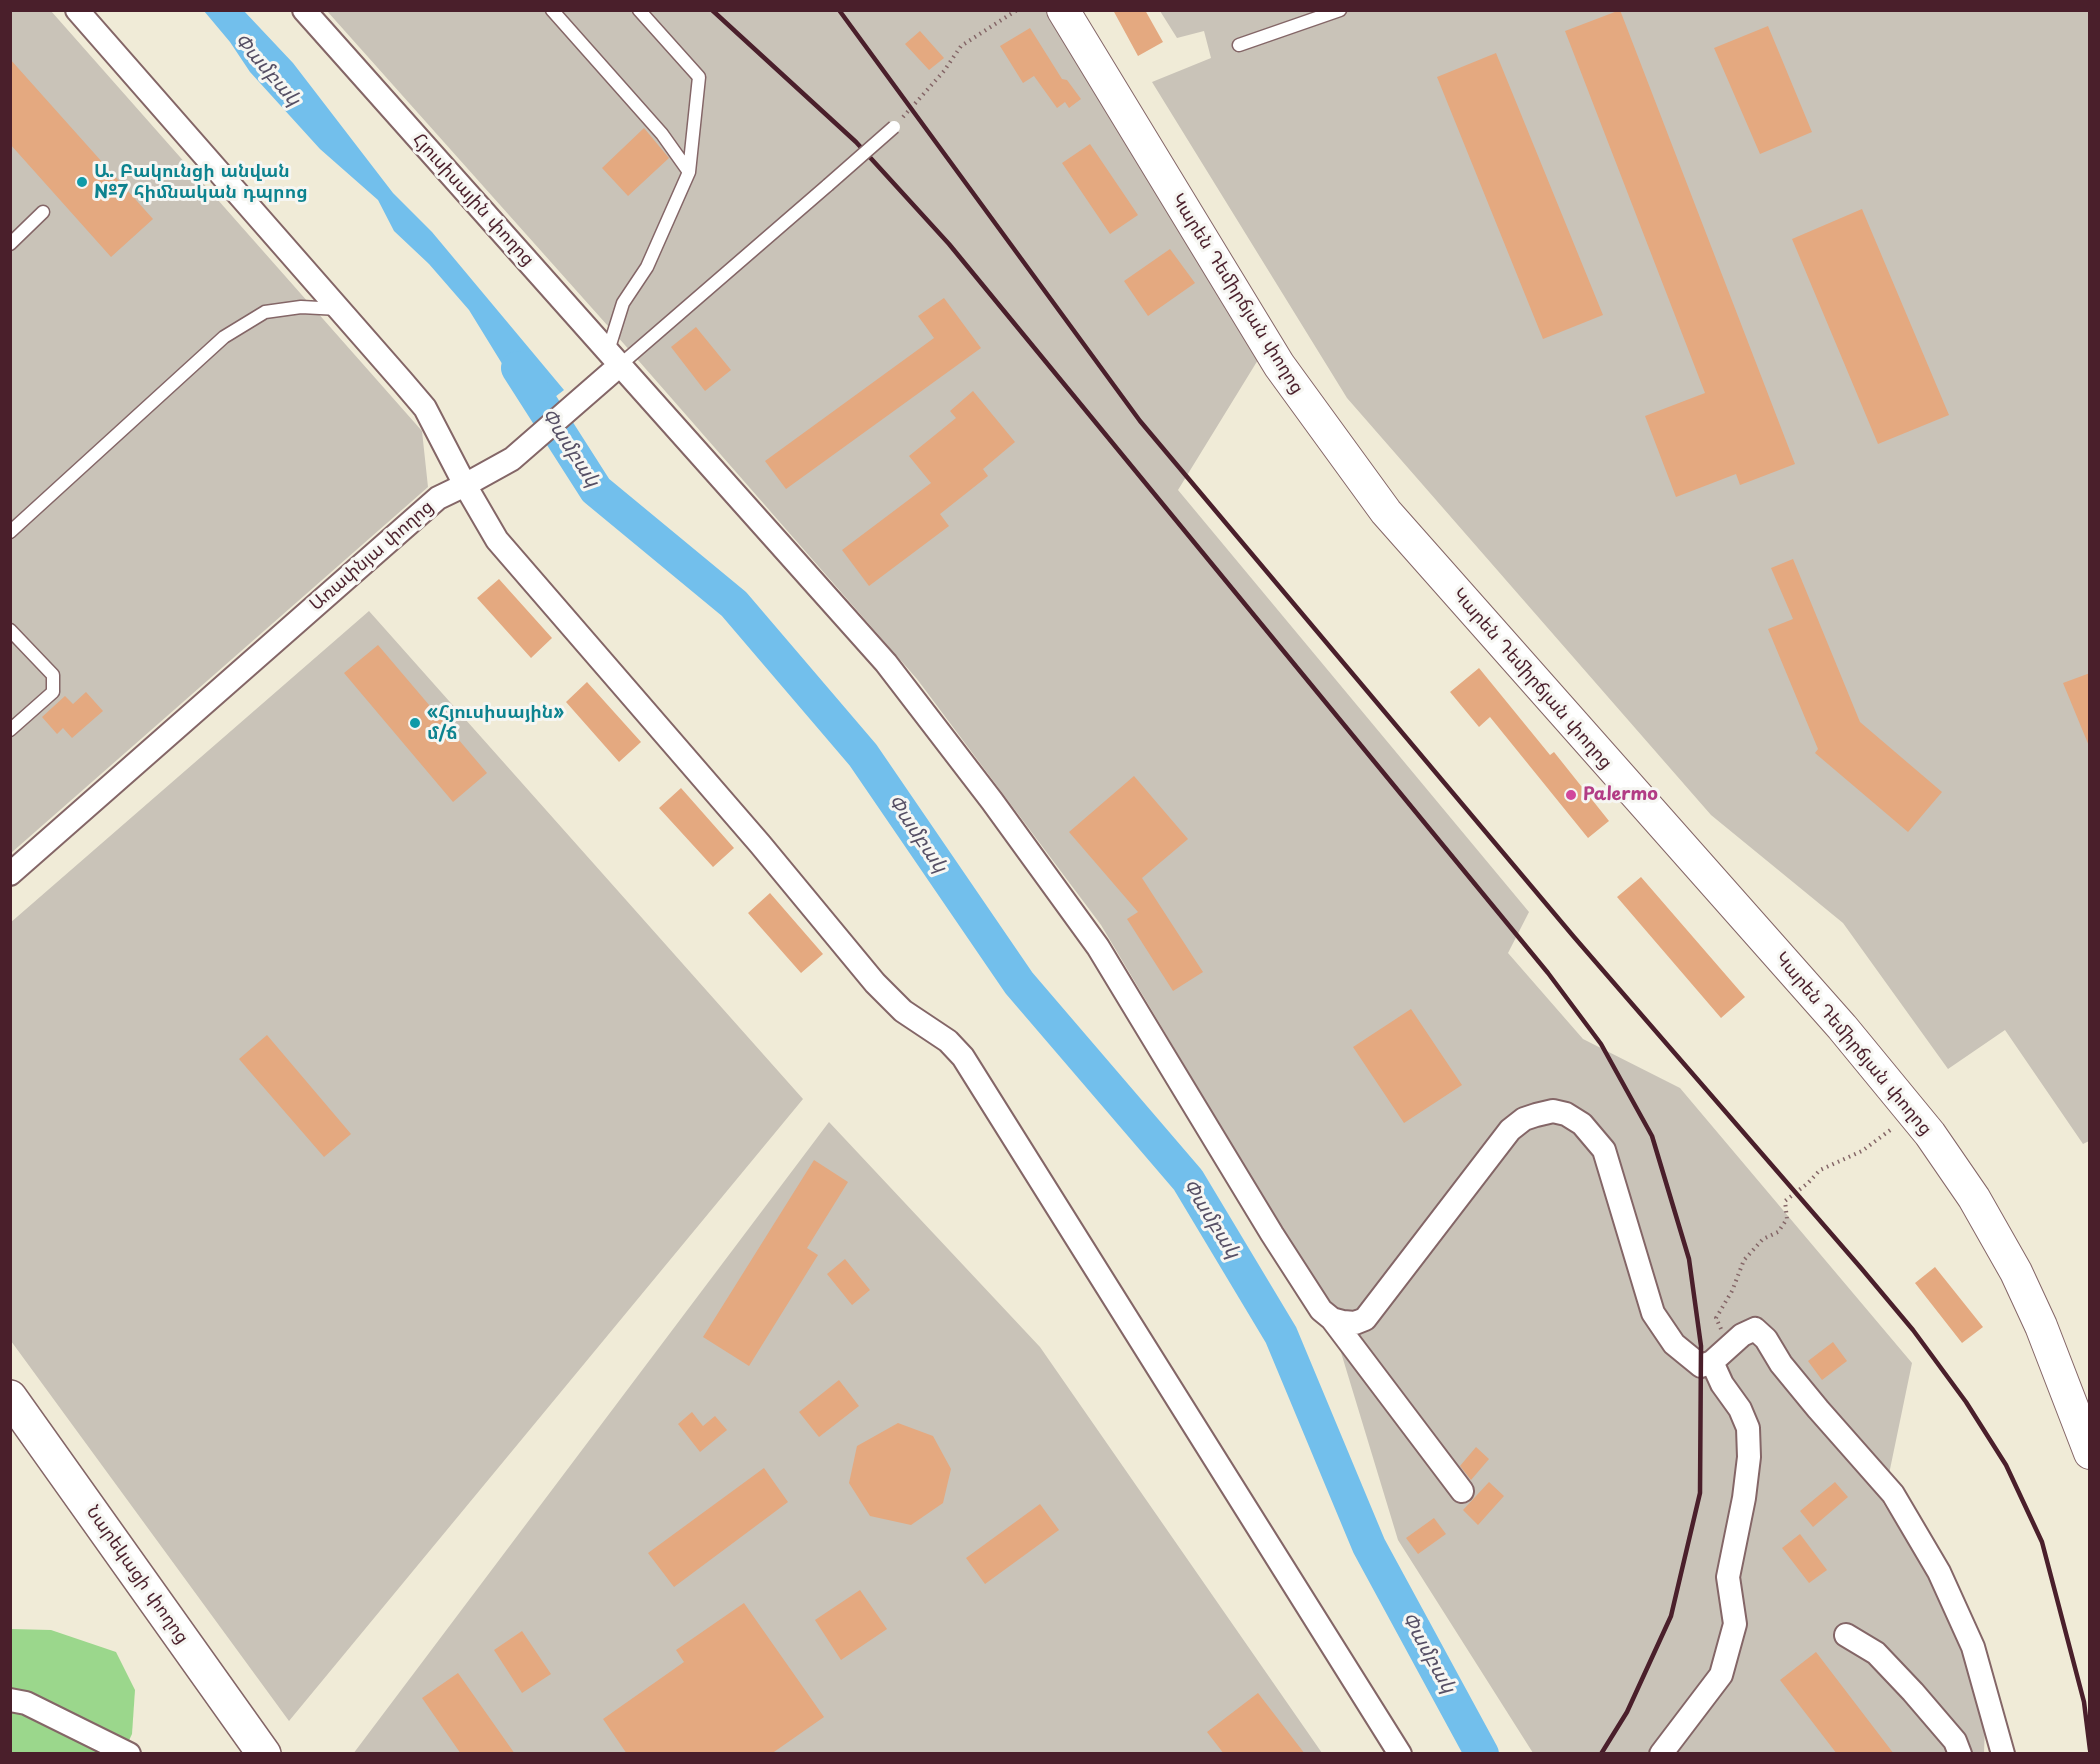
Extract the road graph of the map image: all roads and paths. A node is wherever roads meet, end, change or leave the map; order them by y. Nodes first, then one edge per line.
1 (76, 10) edge
2 (304, 10) edge
3 (552, 10) edge
4 (639, 10) edge
5 (1017, 10) edge
6 (1063, 10) edge
7 (1341, 10) edge
8 (1239, 45) dead end
9 (894, 127) joint
10 (689, 172) junction
11 (43, 212) dead end
12 (10, 244) edge
13 (340, 310) junction
14 (614, 358) junction
15 (465, 485) junction
16 (10, 532) edge
17 (10, 630) edge
18 (10, 730) edge
19 (10, 874) edge
20 (1913, 1114) junction
21 (1332, 1319) junction
22 (1730, 1346) junction
23 (1712, 1362) junction
24 (10, 1397) edge
25 (2090, 1453) edge
26 (1462, 1491) dead end
27 (1846, 1635) dead end
28 (10, 1700) edge
29 (129, 1754) edge
30 (264, 1754) edge
31 (1400, 1754) edge
32 (1661, 1754) edge
33 (1960, 1754) edge
34 (2003, 1754) edge

1 - 13 street
2 - 14 street, Հյուսիսային փողոց
3 - 10 lane
4 - 10 lane
5 - 9 path
6 - 20 main road, Կարեն Դեմիրճյան փողոց
7 - 8 lane
9 - 14 lane, bridge
10 - 14 lane
11 - 12 lane
13 - 15 street
13 - 16 lane
14 - 15 street, Առափնյա փողոց
14 - 21 street, Հյուսիսային փողոց
15 - 19 street, Առափնյա փողոց
15 - 31 street
17 - 18 lane
20 - 22 path
20 - 25 main road, Կարեն Դեմիրճյան փողոց
21 - 23 street
21 - 26 street, Հյուսիսային փողոց
22 - 23 street
22 - 34 street
23 - 32 street
24 - 30 highway, Նարեկացի փողոց
27 - 33 street
28 - 29 street

